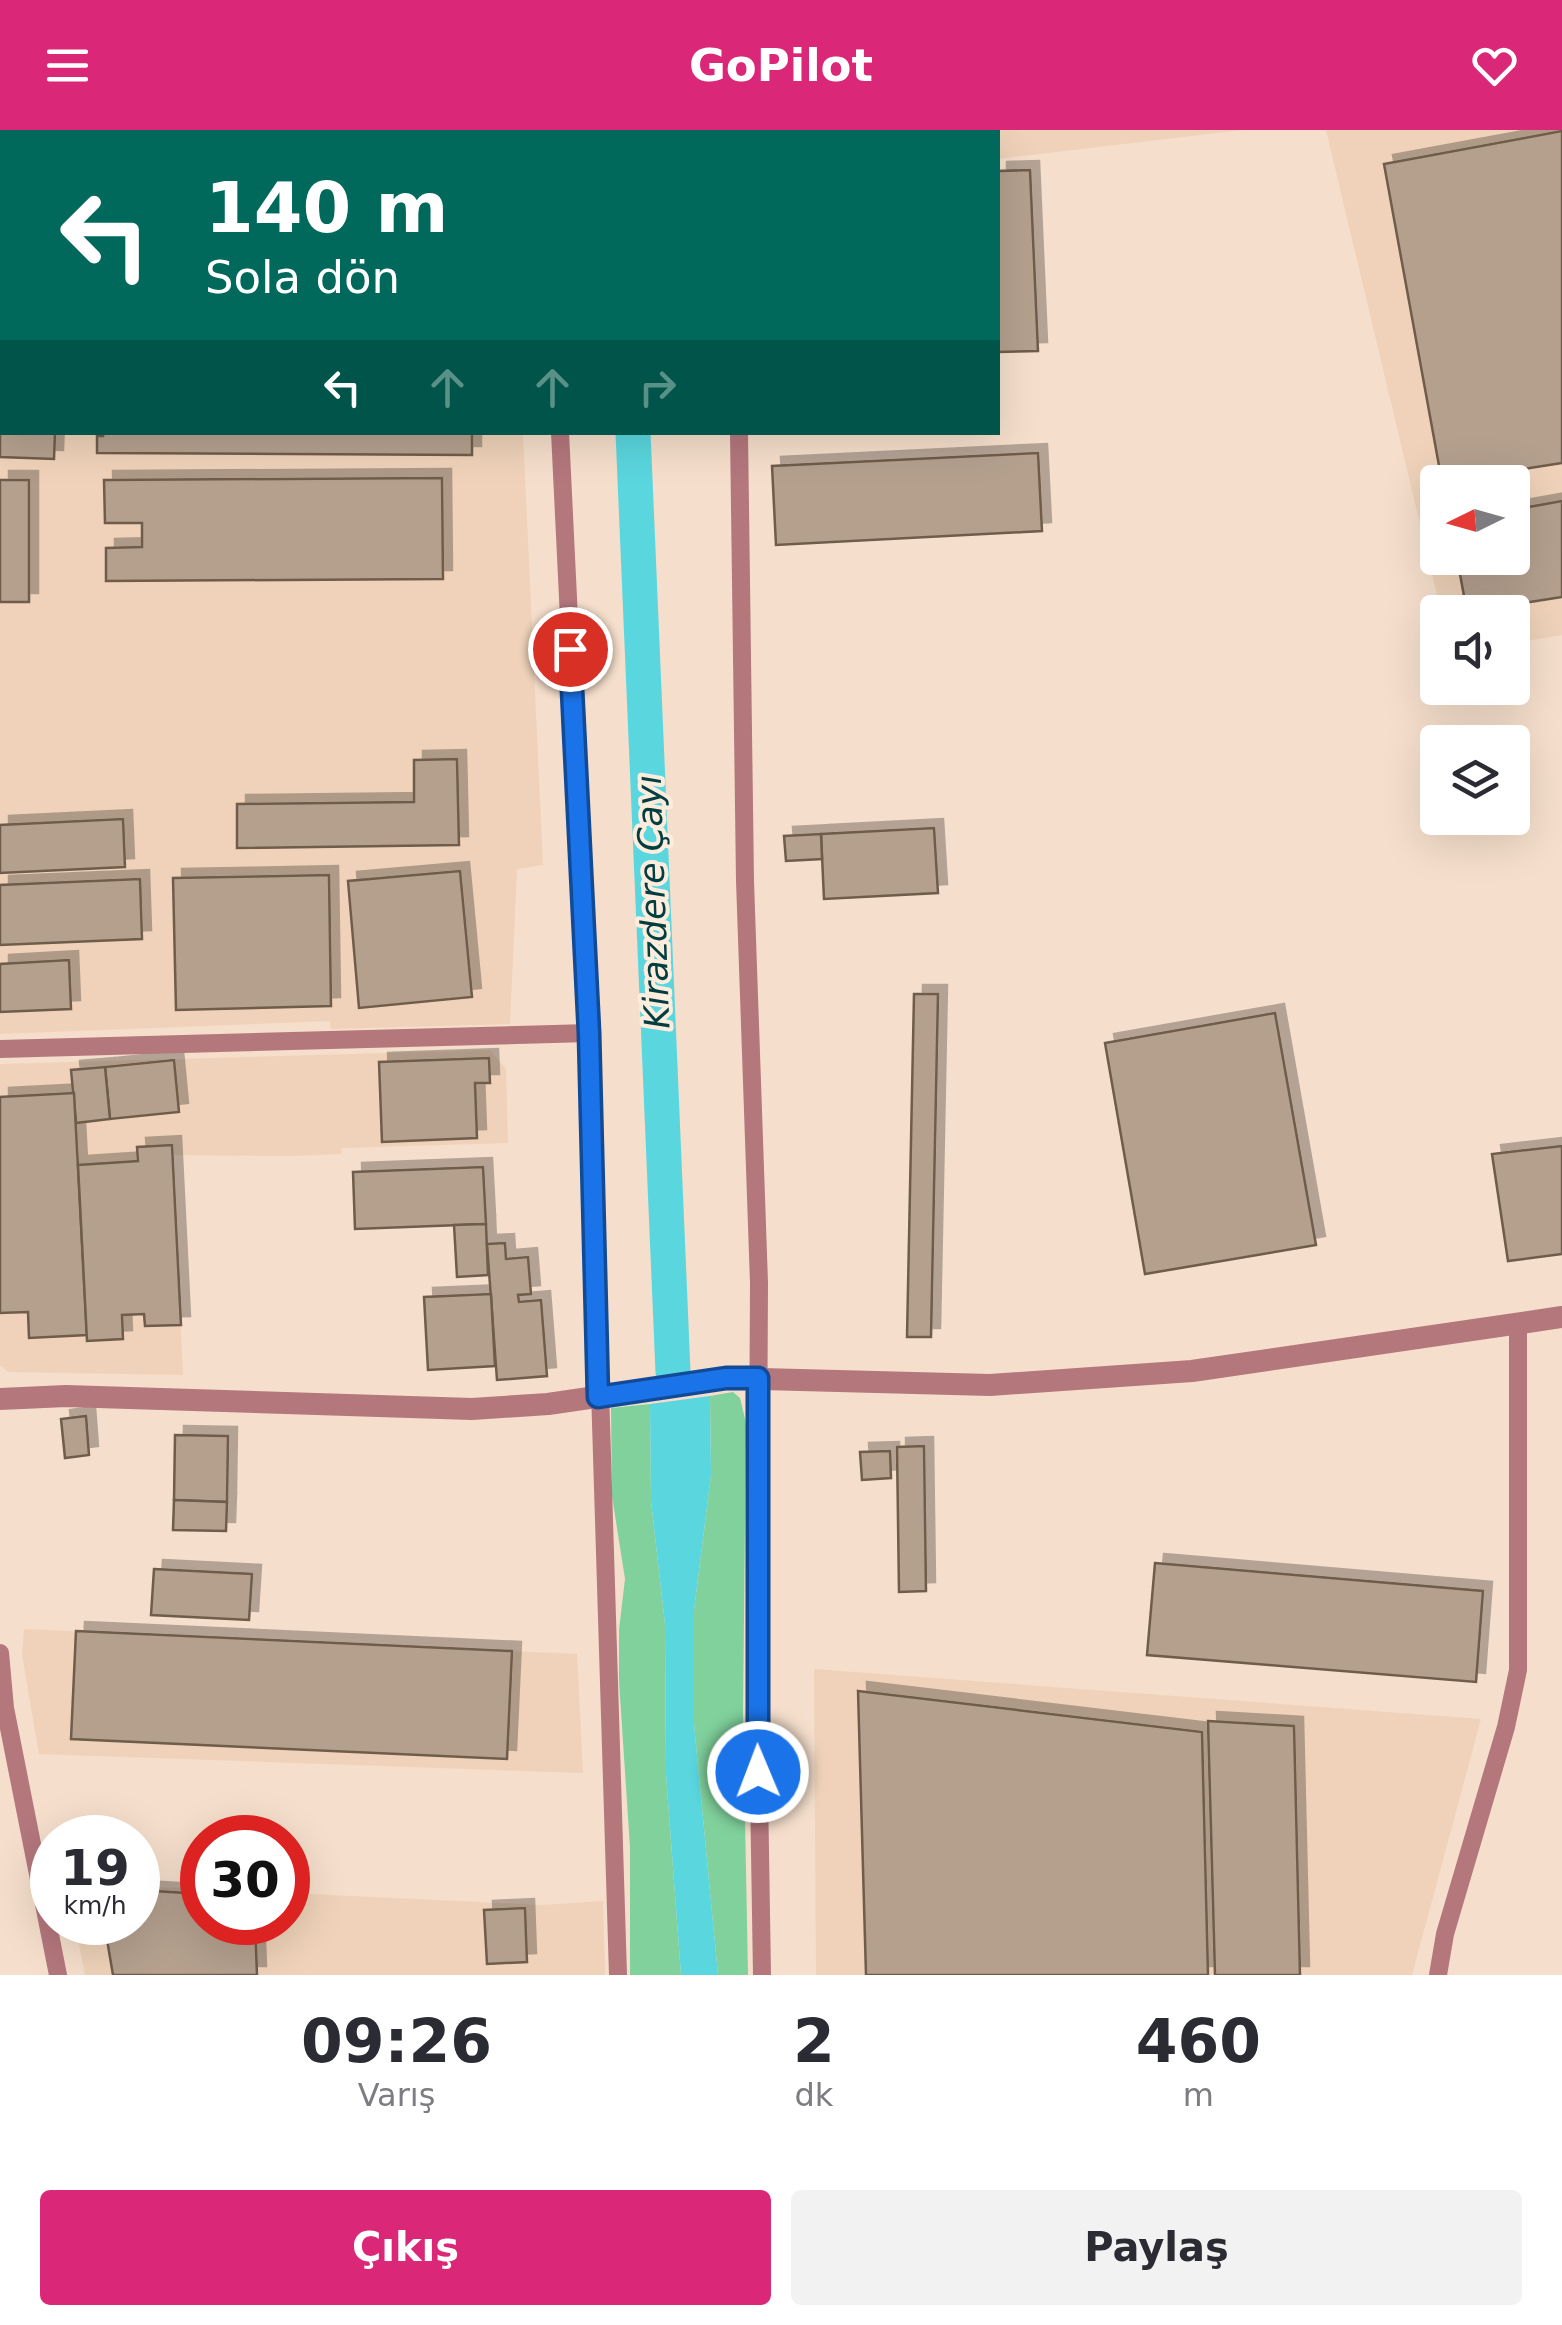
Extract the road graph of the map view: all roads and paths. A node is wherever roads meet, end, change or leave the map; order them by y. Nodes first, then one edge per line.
1 (560, 435) edge
2 (739, 435) edge
3 (589, 1033) junction
4 (0, 1049) edge
5 (1562, 1317) edge
6 (1518, 1323) junction
7 (758, 1378) junction
8 (598, 1397) junction
9 (0, 1399) edge
10 (0, 1653) edge
11 (58, 1975) edge
12 (618, 1975) edge
13 (762, 1975) edge
14 (1438, 1975) edge

1 - 3 street
2 - 7 street
3 - 4 street
3 - 8 street
5 - 6 street
6 - 7 street
6 - 14 street
7 - 8 street
7 - 13 street
8 - 9 street
8 - 12 street
10 - 11 street

